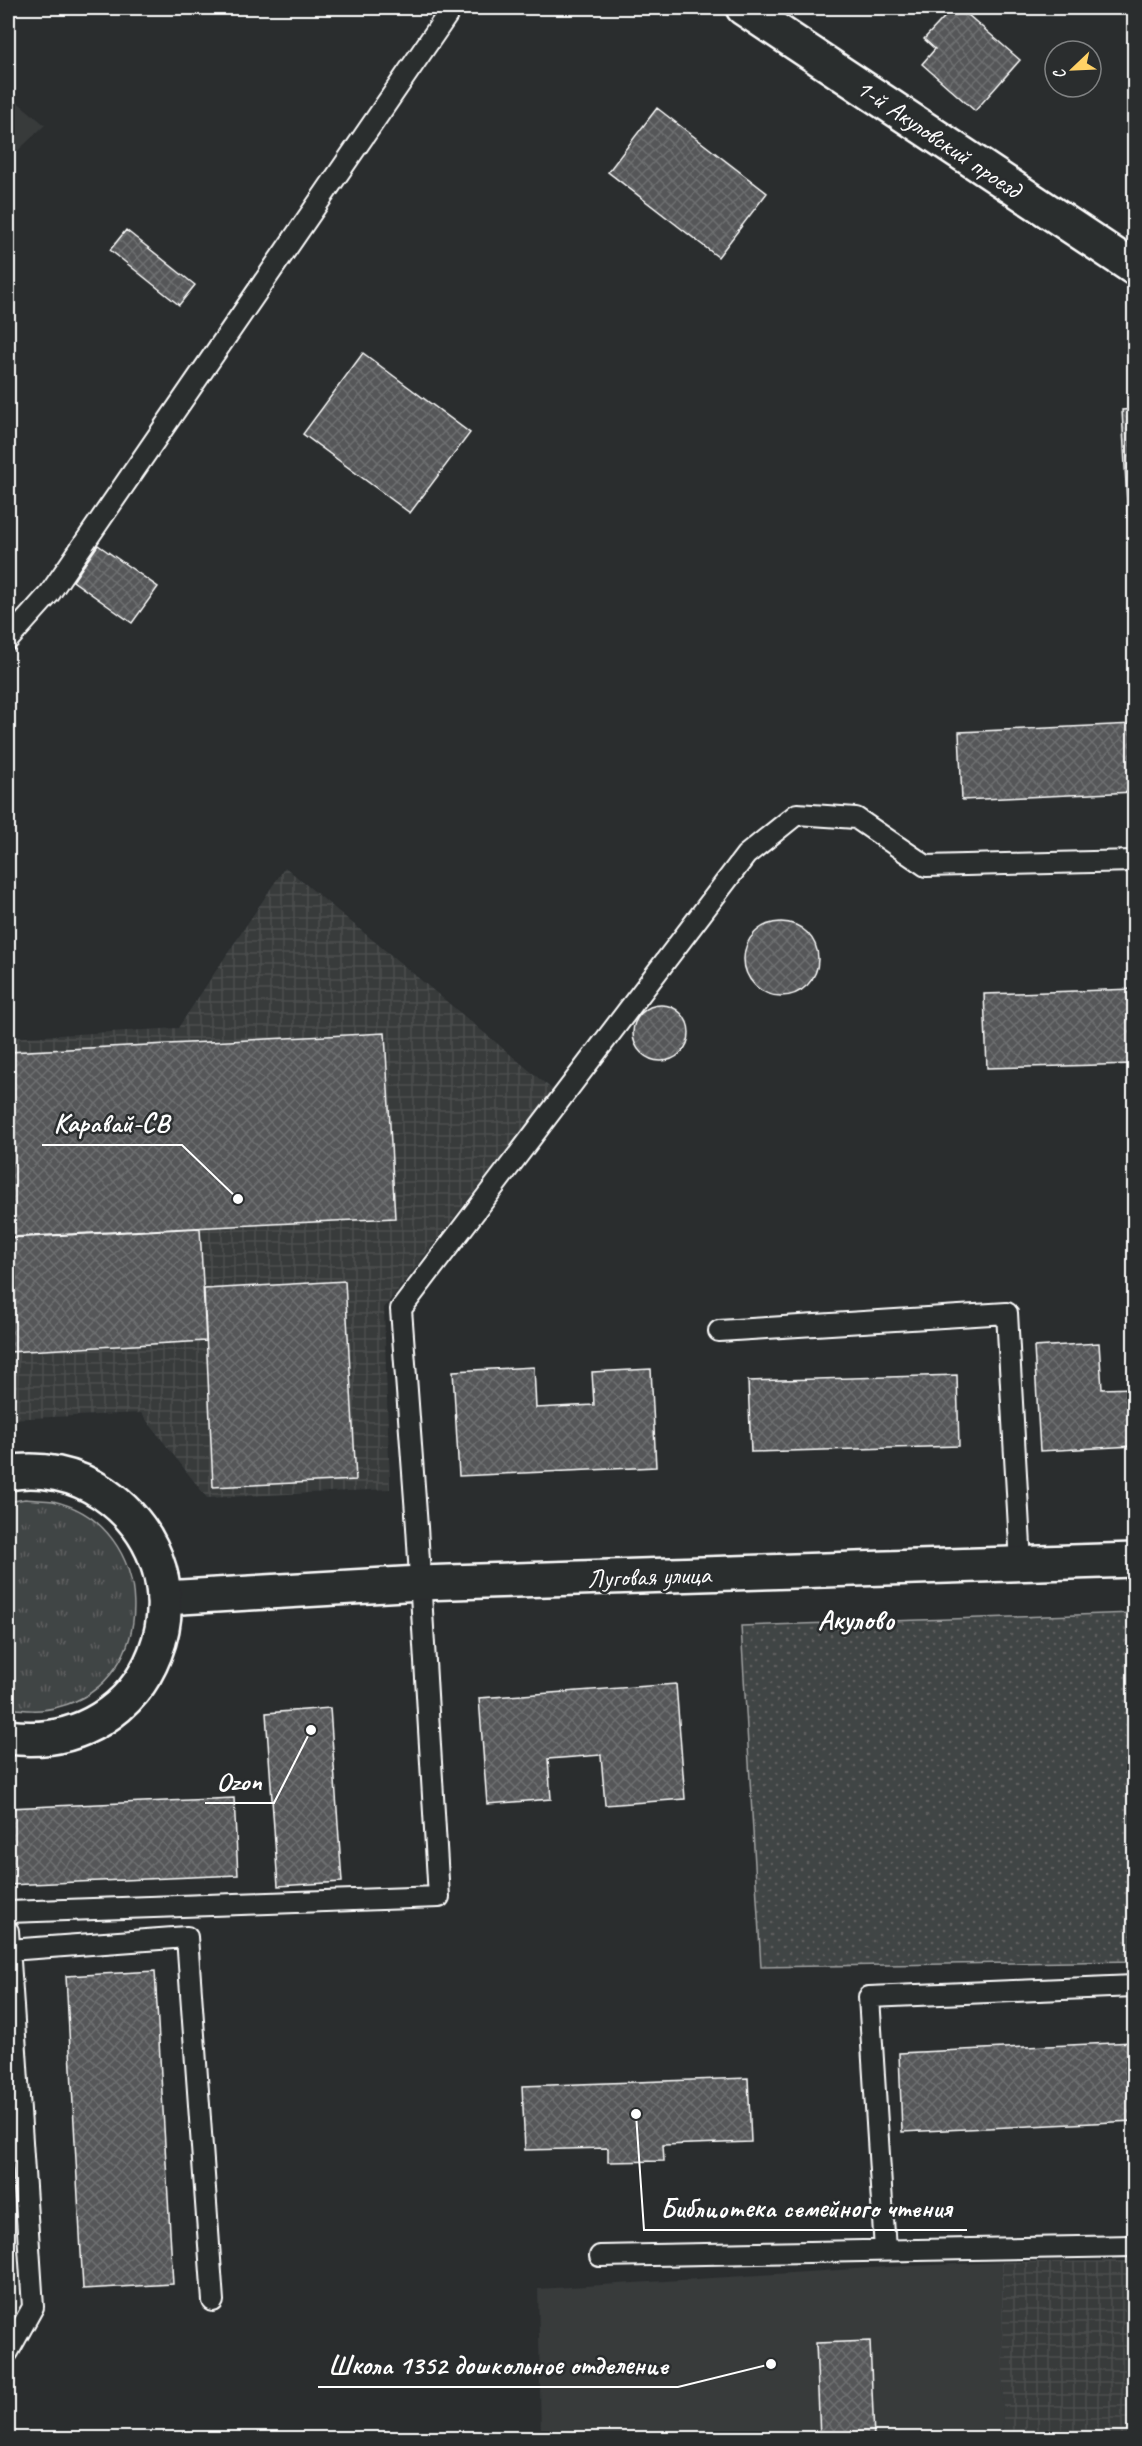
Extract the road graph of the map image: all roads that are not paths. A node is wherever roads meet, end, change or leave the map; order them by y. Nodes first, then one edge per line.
1 (452, 8) edge
2 (743, 8) edge
3 (1134, 268) edge
4 (8, 640) edge
5 (1134, 861) edge
6 (719, 1331) dead end
7 (8, 1473) edge
8 (1134, 1560) edge
9 (1022, 1564) junction
10 (420, 1583) junction
11 (164, 1598) junction
12 (8, 1737) edge
13 (8, 1912) edge
14 (8, 1940) edge
15 (1134, 1986) edge
16 (1134, 2246) edge
17 (885, 2250) junction
18 (600, 2256) dead end
19 (213, 2301) dead end
20 (8, 2352) edge

1 - 4 lane
2 - 3 street, 1-й Акуловский проезд
5 - 10 lane
6 - 9 lane
7 - 11 street
8 - 9 street, Луговая улица
9 - 10 street, Луговая улица
10 - 11 street, Луговая улица
10 - 13 lane
11 - 12 street
14 - 19 lane
14 - 20 lane
15 - 17 lane
16 - 17 lane
17 - 18 lane

